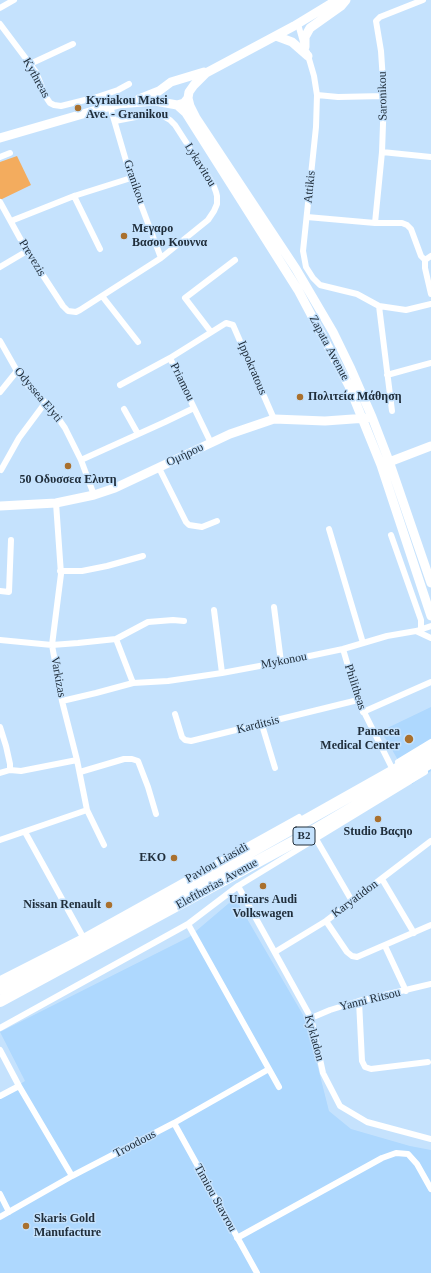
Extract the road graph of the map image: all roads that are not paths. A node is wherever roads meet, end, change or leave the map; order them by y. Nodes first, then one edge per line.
1 (14, 0) edge
2 (337, 0) edge
3 (346, 0) edge
4 (423, 0) edge
5 (7, 2) edge
6 (0, 8) edge
7 (0, 24) edge
8 (298, 24) junction
9 (276, 36) junction
10 (73, 44) dead end
11 (306, 51) junction
12 (30, 64) junction
13 (216, 67) junction
14 (177, 81) junction
15 (130, 84) dead end
16 (167, 86) junction
17 (189, 95) junction
18 (317, 95) junction
19 (384, 96) junction
20 (96, 97) junction
21 (174, 104) junction
22 (114, 105) junction
23 (100, 108) junction
24 (115, 121) junction
25 (0, 138) edge
26 (382, 152) junction
27 (10, 153) dead end
28 (431, 157) edge
29 (0, 158) edge
30 (131, 178) junction
31 (74, 196) junction
32 (0, 202) edge
33 (307, 217) junction
34 (11, 221) junction
35 (375, 223) junction
36 (100, 249) dead end
37 (27, 251) junction
38 (431, 256) edge
39 (161, 258) junction
40 (235, 260) dead end
41 (425, 260) junction
42 (0, 267) edge
43 (431, 294) edge
44 (102, 296) junction
45 (431, 304) edge
46 (379, 306) junction
47 (68, 312) joint
48 (226, 323) joint
49 (211, 332) junction
50 (0, 341) edge
51 (138, 342) dead end
52 (170, 358) junction
53 (431, 363) edge
54 (17, 371) junction
55 (387, 375) junction
56 (120, 385) dead end
57 (0, 392) edge
58 (45, 403) junction
59 (194, 408) junction
60 (124, 409) dead end
61 (392, 411) dead end
62 (372, 417) junction
63 (274, 419) junction
64 (362, 419) junction
65 (138, 434) junction
66 (211, 443) junction
67 (431, 446) edge
68 (81, 460) junction
69 (385, 463) junction
70 (159, 468) junction
71 (1, 470) dead end
72 (94, 495) junction
73 (56, 503) junction
74 (0, 506) edge
75 (217, 521) dead end
76 (329, 529) dead end
77 (392, 535) dead end
78 (11, 540) dead end
79 (143, 556) dead end
80 (60, 571) junction
81 (431, 583) edge
82 (0, 591) edge
83 (274, 608) dead end
84 (214, 610) dead end
85 (431, 616) edge
86 (184, 621) dead end
87 (431, 626) edge
88 (419, 630) junction
89 (116, 638) junction
90 (431, 638) edge
91 (0, 640) edge
92 (363, 643) junction
93 (52, 645) junction
94 (343, 649) junction
95 (281, 662) junction
96 (222, 673) junction
97 (431, 682) edge
98 (133, 683) junction
99 (358, 700) junction
100 (62, 701) junction
101 (364, 712) junction
102 (175, 714) dead end
103 (262, 725) junction
104 (0, 728) edge
105 (431, 742) edge
106 (431, 750) edge
107 (78, 760) junction
108 (431, 762) edge
109 (391, 766) junction
110 (275, 768) dead end
111 (431, 769) edge
112 (10, 770) junction
113 (80, 772) junction
114 (0, 773) edge
115 (87, 810) junction
116 (156, 814) dead end
117 (25, 832) junction
118 (316, 839) junction
119 (0, 840) edge
120 (431, 841) edge
121 (104, 845) dead end
122 (199, 877) junction
123 (382, 879) junction
124 (238, 886) junction
125 (170, 893) junction
126 (352, 901) junction
127 (326, 921) junction
128 (188, 924) junction
129 (431, 925) edge
130 (414, 933) junction
131 (82, 937) junction
132 (385, 946) junction
133 (276, 952) junction
134 (0, 979) edge
135 (431, 984) edge
136 (0, 988) edge
137 (406, 991) junction
138 (0, 1001) edge
139 (359, 1001) junction
140 (310, 1018) junction
141 (0, 1028) edge
142 (0, 1050) edge
143 (428, 1062) dead end
144 (269, 1070) junction
145 (19, 1086) junction
146 (278, 1087) dead end
147 (0, 1096) edge
148 (174, 1123) junction
149 (431, 1140) edge
150 (72, 1176) junction
151 (431, 1189) edge
152 (0, 1194) edge
153 (9, 1212) junction
154 (0, 1217) edge
155 (237, 1238) junction
156 (257, 1273) edge

1 - 5 street
2 - 8 main road
3 - 11 main road
4 - 19 street, Saronikou
5 - 6 street
7 - 12 street, Kythreas
8 - 9 main road
8 - 11 street, Attikis
9 - 11 main road
9 - 13 main road
10 - 12 street
11 - 18 street, Attikis
12 - 20 street, Kythreas
13 - 14 main road
13 - 17 main road
14 - 16 main road
14 - 17 main road
15 - 20 street
16 - 21 main road
16 - 22 main road
17 - 21 main road
17 - 62 main road, Zapata Avenue
18 - 19 street
18 - 33 street, Attikis
19 - 26 street, Saronikou
20 - 23 street
21 - 22 main road
21 - 64 main road, Zapata Avenue
22 - 23 main road
22 - 24 street, Granikou
23 - 25 main road
24 - 30 street, Granikou
24 - 39 street, Lykavitou
26 - 28 street
26 - 35 street, Saronikou
27 - 29 street
30 - 31 street
30 - 39 street, Granikou
31 - 34 street
31 - 36 street
32 - 34 street, Prevezis
33 - 35 street
33 - 46 street, Attikis
34 - 37 street, Prevezis
35 - 41 street
37 - 42 street
37 - 47 street, Prevezis
38 - 41 street
39 - 44 street, Lykavitou
40 - 49 street
41 - 43 street
44 - 47 street, Lykavitou
44 - 51 street
45 - 46 street, Attikis
46 - 55 street
48 - 49 street, Priamou
48 - 63 street, Ippokratous
49 - 52 street, Priamou
50 - 54 street, Odyssea Elyti
52 - 56 street
52 - 59 street, Priamou
53 - 55 street
54 - 57 street
54 - 58 street, Odyssea Elyti
55 - 61 street
58 - 68 street, Odyssea Elyti
58 - 71 street
59 - 65 street
59 - 66 street, Priamou
60 - 65 street
62 - 64 main road, Ομήρου
62 - 69 main road, Zapata Avenue
63 - 64 main road, Ομήρου
63 - 66 main road, Ομήρου
64 - 69 main road, Zapata Avenue
65 - 68 street
66 - 70 main road, Ομήρου
67 - 69 main road
68 - 72 street, Odyssea Elyti
69 - 81 main road, Zapata Avenue
69 - 85 main road, Zapata Avenue
70 - 72 main road, Ομήρου
70 - 75 street
72 - 73 main road, Ομήρου
73 - 74 main road, Ομήρου
73 - 80 street, Varkizas
76 - 92 street
77 - 88 street
78 - 82 street
79 - 80 street
80 - 93 street, Varkizas
83 - 95 street
84 - 96 street
86 - 89 street
87 - 88 street, Mykonou
88 - 90 street
88 - 92 street, Mykonou
89 - 93 street
89 - 98 street
91 - 93 street
92 - 94 street, Mykonou
93 - 100 street, Varkizas
94 - 95 street, Mykonou
94 - 99 street, Philitheas
95 - 96 street, Mykonou
96 - 98 street, Mykonou
97 - 101 street
98 - 100 street, Mykonou
99 - 101 street, Philitheas
99 - 103 street, Karditsis
100 - 107 street, Varkizas
101 - 109 street, Philitheas
102 - 103 street, Karditsis
103 - 110 street
104 - 112 street
105 - 109 street, Pavlou Liasidi
106 - 122 highway, Eleftherias Avenue / B2
107 - 112 street
107 - 113 street, Varkizas
108 - 138 highway, Eleftherias Avenue / B2
109 - 122 street, Pavlou Liasidi
111 - 118 street
112 - 114 street
113 - 115 street, Varkizas
113 - 116 street
115 - 117 street
115 - 121 street, Varkizas
117 - 119 street
117 - 131 street
118 - 124 street
118 - 126 street
120 - 123 street, Karyatidon
122 - 125 highway, Eleftherias Avenue / B2
123 - 126 street, Karyatidon
123 - 130 street
124 - 128 street
124 - 133 street, Kykladon
125 - 131 street, Pavlou Liasidi
125 - 136 highway, Eleftherias Avenue / B2
126 - 127 street, Karyatidon
127 - 132 street
127 - 133 street, Karyatidon
128 - 141 street
128 - 144 street
129 - 130 street
130 - 132 street
131 - 134 street, Pavlou Liasidi
132 - 137 street
133 - 140 street, Kykladon
135 - 137 street, Yanni Ritsou
137 - 139 street, Yanni Ritsou
139 - 140 street, Yanni Ritsou
139 - 143 street
140 - 149 street, Kykladon
142 - 145 street
144 - 146 street
144 - 148 street, Troodous
145 - 147 street
145 - 150 street
148 - 150 street, Troodous
148 - 155 street, Timiou Stavrou
150 - 153 street, Troodous
151 - 155 street
152 - 153 street
153 - 154 street, Troodous
155 - 156 street, Timiou Stavrou

